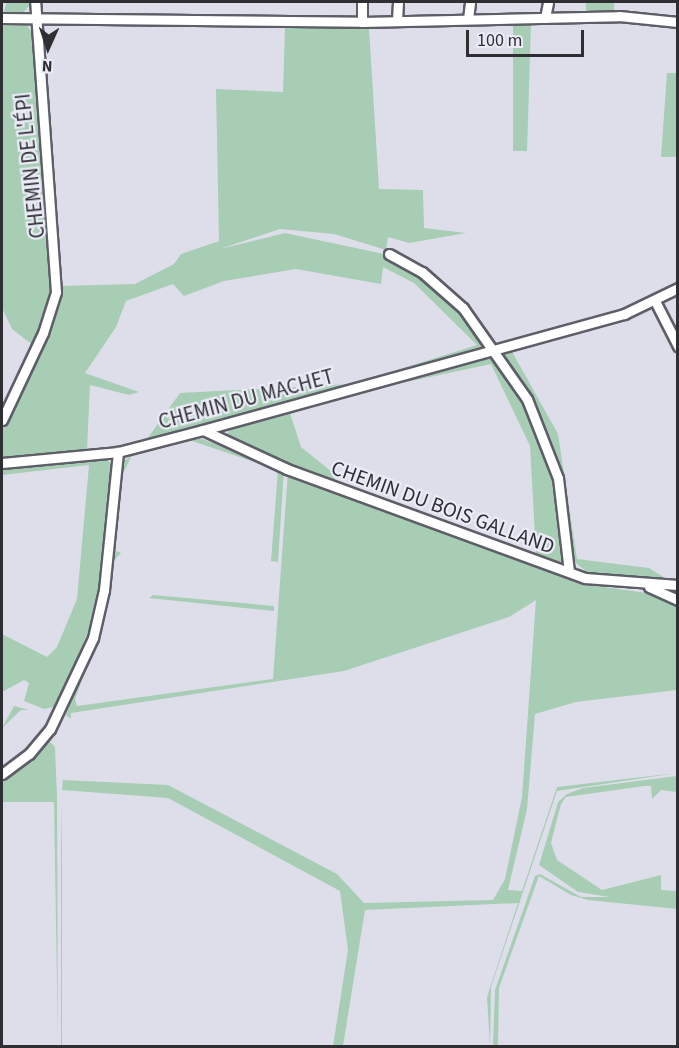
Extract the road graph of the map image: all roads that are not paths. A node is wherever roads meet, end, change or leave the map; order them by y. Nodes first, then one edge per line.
1 (35, 2) edge
2 (362, 2) edge
3 (398, 2) edge
4 (470, 2) edge
5 (548, 2) edge
6 (2, 18) edge
7 (34, 18) junction
8 (545, 18) junction
9 (468, 19) junction
10 (397, 21) junction
11 (362, 22) junction
12 (678, 22) edge
13 (389, 254) dead end
14 (678, 288) edge
15 (655, 301) junction
16 (678, 346) edge
17 (496, 350) junction
18 (2, 420) edge
19 (203, 430) junction
20 (118, 452) junction
21 (2, 463) edge
22 (569, 571) junction
23 (641, 585) junction
24 (678, 585) edge
25 (678, 600) edge
26 (2, 774) edge

1 - 7 street, CHEMIN DE L'ÉPI
2 - 11 street
3 - 10 street
4 - 9 street
5 - 8 street
6 - 7 street
7 - 11 street
7 - 18 street, CHEMIN DE L'ÉPI
8 - 9 street
8 - 12 street
9 - 10 street
10 - 11 street
13 - 17 street
14 - 15 street, CHEMIN DU MACHET
15 - 16 street
15 - 17 street, CHEMIN DU MACHET
17 - 19 street, CHEMIN DU MACHET
17 - 22 street
19 - 20 street, CHEMIN DU MACHET
19 - 22 street, CHEMIN DU BOIS GALLAND
20 - 21 street, CHEMIN DU MACHET
20 - 26 street
22 - 23 street, CHEMIN DU BOIS GALLAND
23 - 24 street, CHEMIN DU BOIS GALLAND
23 - 25 street

